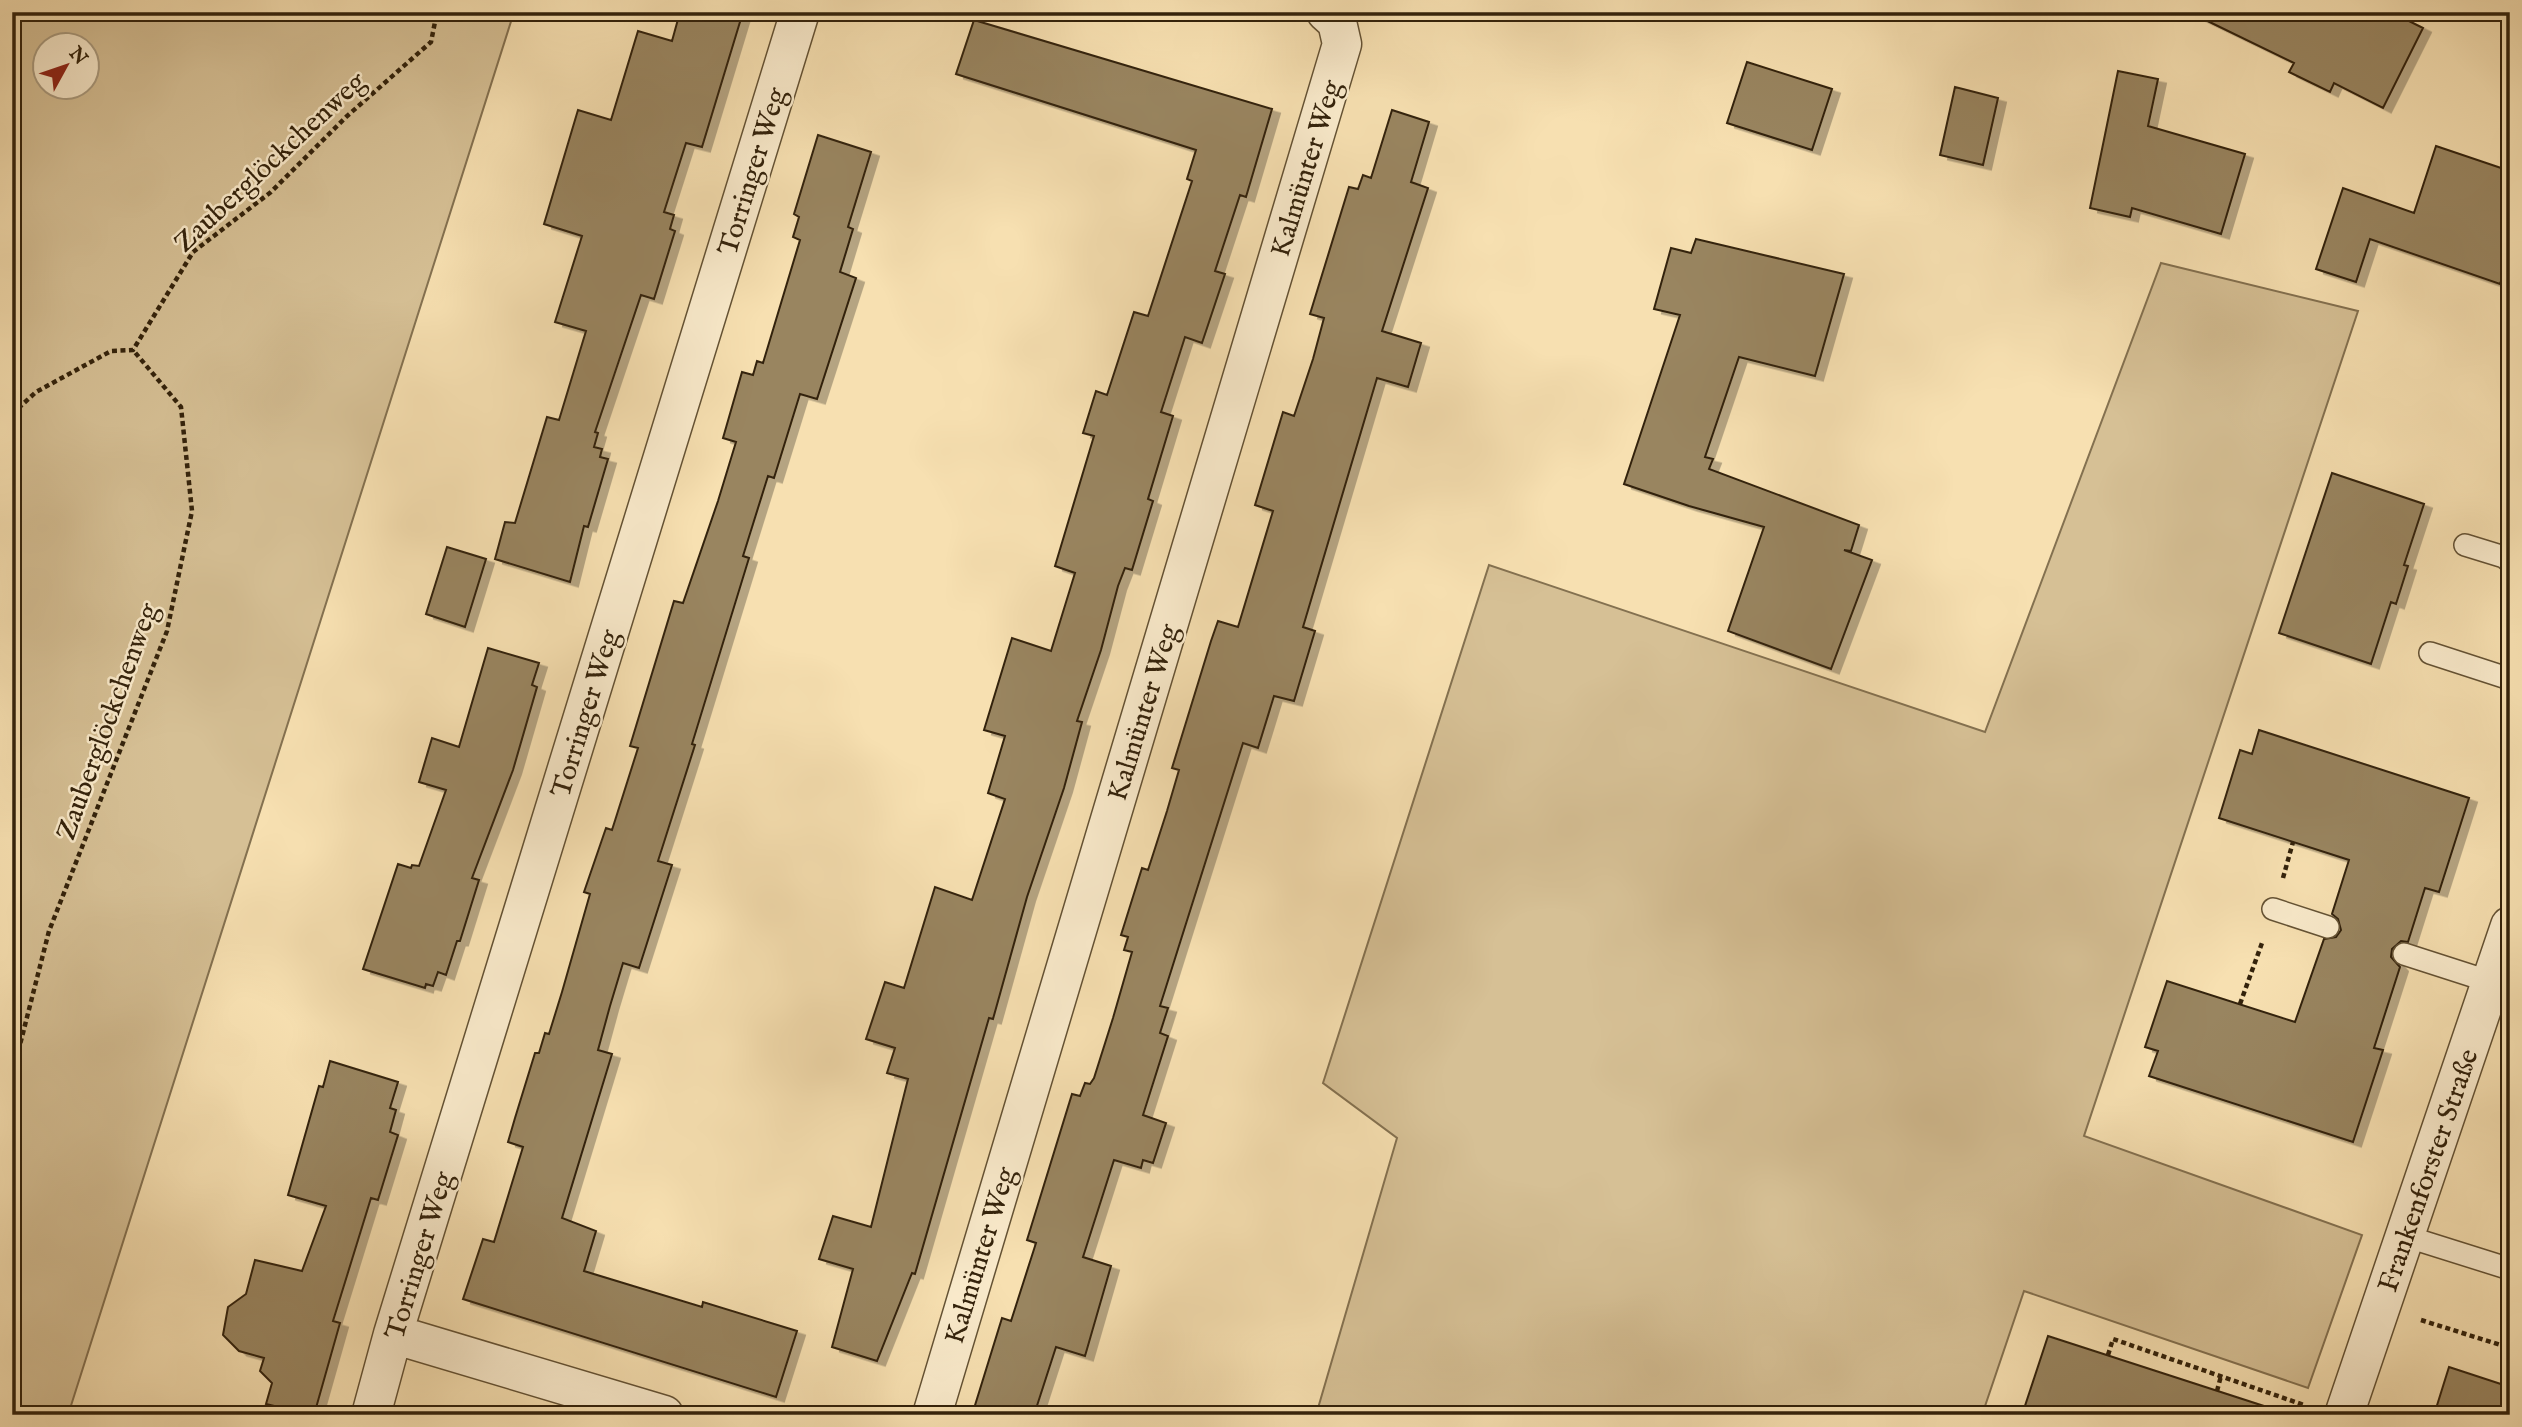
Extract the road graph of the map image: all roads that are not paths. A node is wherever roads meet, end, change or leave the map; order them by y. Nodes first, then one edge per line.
1 (800, 12) edge
2 (1326, 12) edge
3 (2465, 545) dead end
4 (2510, 562) edge
5 (2430, 653) dead end
6 (2510, 679) edge
7 (2273, 909) dead end
8 (2510, 926) edge
9 (2328, 927) dead end
10 (2404, 954) dead end
11 (2490, 982) junction
12 (2405, 1236) junction
13 (2510, 1269) edge
14 (393, 1334) junction
15 (2326, 1410) edge
16 (372, 1415) edge
17 (664, 1415) edge
18 (932, 1415) edge

1 - 14 street, Torringer Weg
2 - 18 street, Kalmünter Weg
3 - 4 lane
5 - 6 lane
7 - 9 lane
8 - 11 street, Frankenforster Straße
10 - 11 lane
11 - 12 street, Frankenforster Straße
12 - 13 lane
12 - 15 street, Frankenforster Straße
14 - 16 street, Torringer Weg
14 - 17 street

